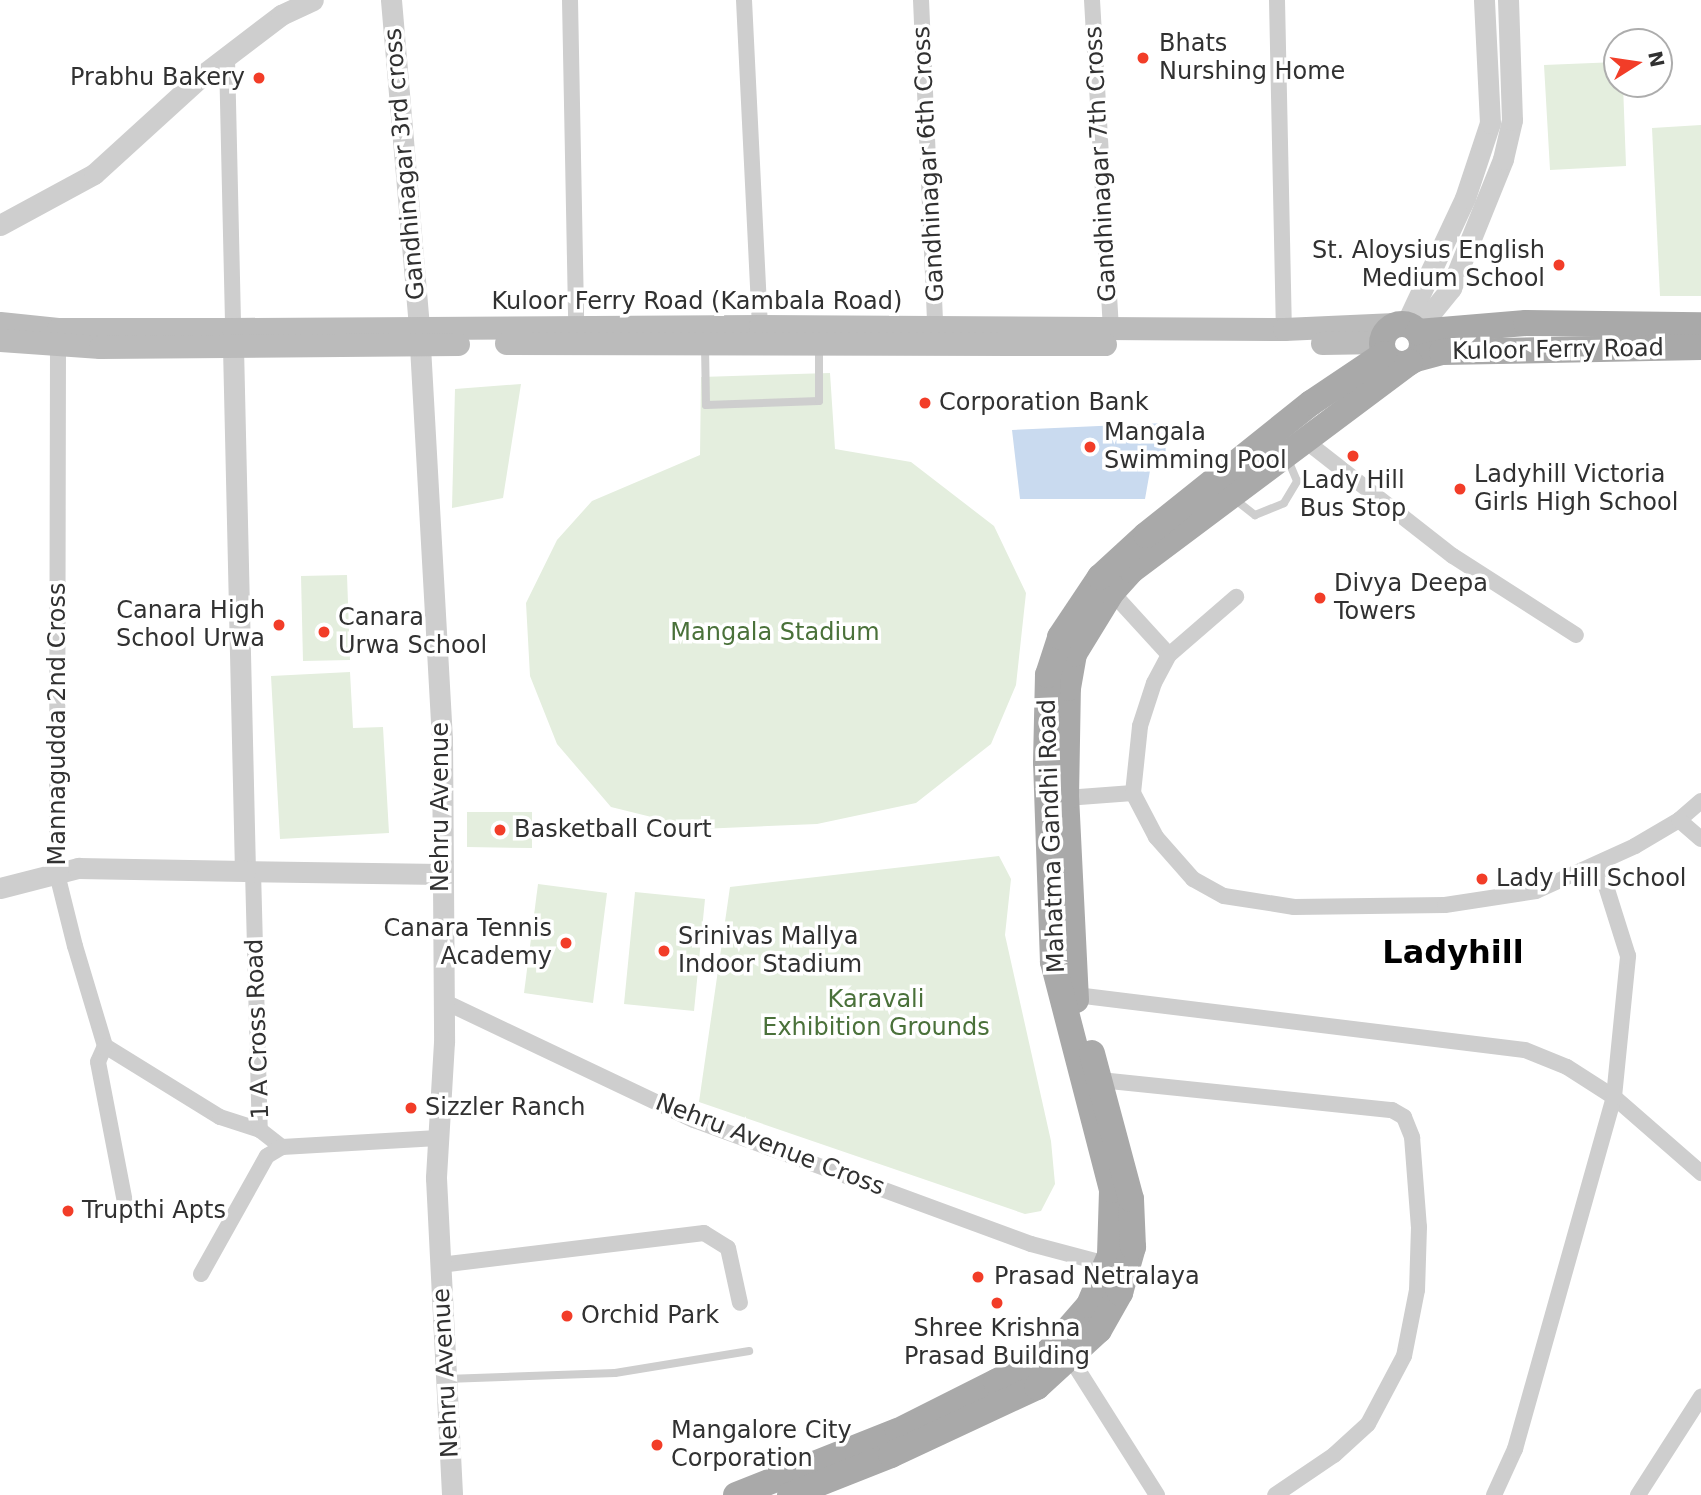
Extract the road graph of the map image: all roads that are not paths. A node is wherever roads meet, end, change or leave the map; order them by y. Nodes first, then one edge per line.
1 (313, 0) edge
2 (391, 0) edge
3 (570, 0) edge
4 (744, 0) edge
5 (921, 0) edge
6 (1092, 0) edge
7 (1277, 0) edge
8 (1485, 0) edge
9 (1508, 0) edge
10 (277, 7) edge
11 (1513, 43) junction
12 (1489, 44) junction
13 (227, 58) junction
14 (0, 225) edge
15 (0, 323) edge
16 (1701, 325) edge
17 (576, 326) junction
18 (760, 326) junction
19 (1111, 329) junction
20 (1284, 329) junction
21 (1400, 334) junction
22 (419, 336) junction
23 (936, 337) junction
24 (233, 338) junction
25 (0, 340) edge
26 (705, 343) junction
27 (58, 344) junction
28 (819, 344) junction
29 (1701, 346) edge
30 (1413, 361) junction
31 (1310, 438) junction
32 (1286, 454) junction
33 (1229, 494) junction
34 (1105, 586) junction
35 (1236, 597) dead end
36 (1576, 635) dead end
37 (1169, 655) junction
38 (1133, 793) junction
39 (1066, 798) junction
40 (1701, 801) edge
41 (1679, 820) junction
42 (1701, 839) edge
43 (1599, 864) junction
44 (249, 871) junction
45 (57, 874) junction
46 (440, 874) junction
47 (0, 888) edge
48 (1067, 994) junction
49 (443, 1001) junction
50 (105, 1046) junction
51 (1100, 1080) junction
52 (1614, 1097) junction
53 (260, 1130) junction
54 (438, 1139) junction
55 (282, 1147) junction
56 (1701, 1173) edge
57 (125, 1202) dead end
58 (1106, 1264) junction
59 (440, 1265) junction
60 (201, 1274) dead end
61 (740, 1303) dead end
62 (749, 1351) dead end
63 (1071, 1359) junction
64 (446, 1379) junction
65 (1701, 1398) edge
66 (861, 1467) junction
67 (789, 1488) edge
68 (452, 1495) edge
69 (736, 1495) edge
70 (830, 1495) edge
71 (1157, 1495) edge
72 (1275, 1495) edge
73 (1494, 1495) edge
74 (1637, 1495) edge

1 - 10 street
2 - 22 street, Gandhinagar 3rd cross
3 - 17 street
4 - 18 street
5 - 23 street, Gandhinagar 6th Cross
6 - 19 street, Gandhinagar 7th Cross
7 - 20 street
8 - 12 street
9 - 11 street
10 - 13 street
11 - 12 street
11 - 21 street
12 - 21 street
13 - 14 street
13 - 24 street
15 - 24 main road, Kuloor Ferry Road (Kambala Road)
16 - 21 main road, Kuloor Ferry Road
17 - 18 main road, Kuloor Ferry Road (Kambala Road)
17 - 22 main road, Kuloor Ferry Road (Kambala Road)
18 - 23 main road, Kuloor Ferry Road (Kambala Road)
19 - 20 main road, Kuloor Ferry Road (Kambala Road)
19 - 23 main road, Kuloor Ferry Road (Kambala Road)
20 - 21 main road, Kuloor Ferry Road (Kambala Road)
21 - 23 main road, Kuloor Ferry Road (Kambala Road)
21 - 30 main road
21 - 34 main road, Mahatma Gandhi Road
22 - 24 main road, Kuloor Ferry Road (Kambala Road)
22 - 26 main road, Kuloor Ferry Road (Kambala Road)
22 - 46 street, Nehru Avenue
23 - 28 main road, Kuloor Ferry Road (Kambala Road)
24 - 27 main road, Kuloor Ferry Road (Kambala Road)
24 - 44 street
25 - 27 main road, Kuloor Ferry Road (Kambala Road)
26 - 28 main road, Kuloor Ferry Road (Kambala Road)
26 - 28 lane
27 - 45 street, Mannagudda 2nd Cross
29 - 30 main road, Kuloor Ferry Road
30 - 31 main road, Mahatma Gandhi Road
31 - 32 main road, Mahatma Gandhi Road
31 - 36 street
32 - 33 main road, Mahatma Gandhi Road
32 - 33 lane
33 - 34 main road, Mahatma Gandhi Road
34 - 37 street
34 - 39 main road, Mahatma Gandhi Road
34 - 48 main road, Mahatma Gandhi Road
35 - 37 street
37 - 38 street
38 - 39 street
38 - 43 street
39 - 48 main road, Mahatma Gandhi Road
40 - 41 street
41 - 42 street
41 - 43 street
43 - 52 street
44 - 45 street
44 - 46 street
44 - 53 street, 1 A Cross Road
45 - 47 street
45 - 50 street, Mannagudda 2nd Cross
46 - 49 street, Nehru Avenue
48 - 51 main road, Mahatma Gandhi Road
48 - 52 street
48 - 58 main road, Mahatma Gandhi Road
49 - 54 street, Nehru Avenue
49 - 58 street, Nehru Avenue Cross
50 - 53 street
50 - 57 street
51 - 63 main road, Mahatma Gandhi Road
51 - 72 street
52 - 56 street
52 - 73 street
53 - 55 street, 1 A Cross Road
54 - 55 street, 1 A Cross Road
54 - 59 street, Nehru Avenue
55 - 60 street
58 - 67 main road, Mahatma Gandhi Road
59 - 61 street
59 - 64 street, Nehru Avenue
62 - 64 lane
63 - 66 main road, Mahatma Gandhi Road
63 - 71 street
64 - 68 street, Nehru Avenue
65 - 74 street
66 - 67 main road, Mahatma Gandhi Road
66 - 70 main road
67 - 69 main road, Mahatma Gandhi Road

